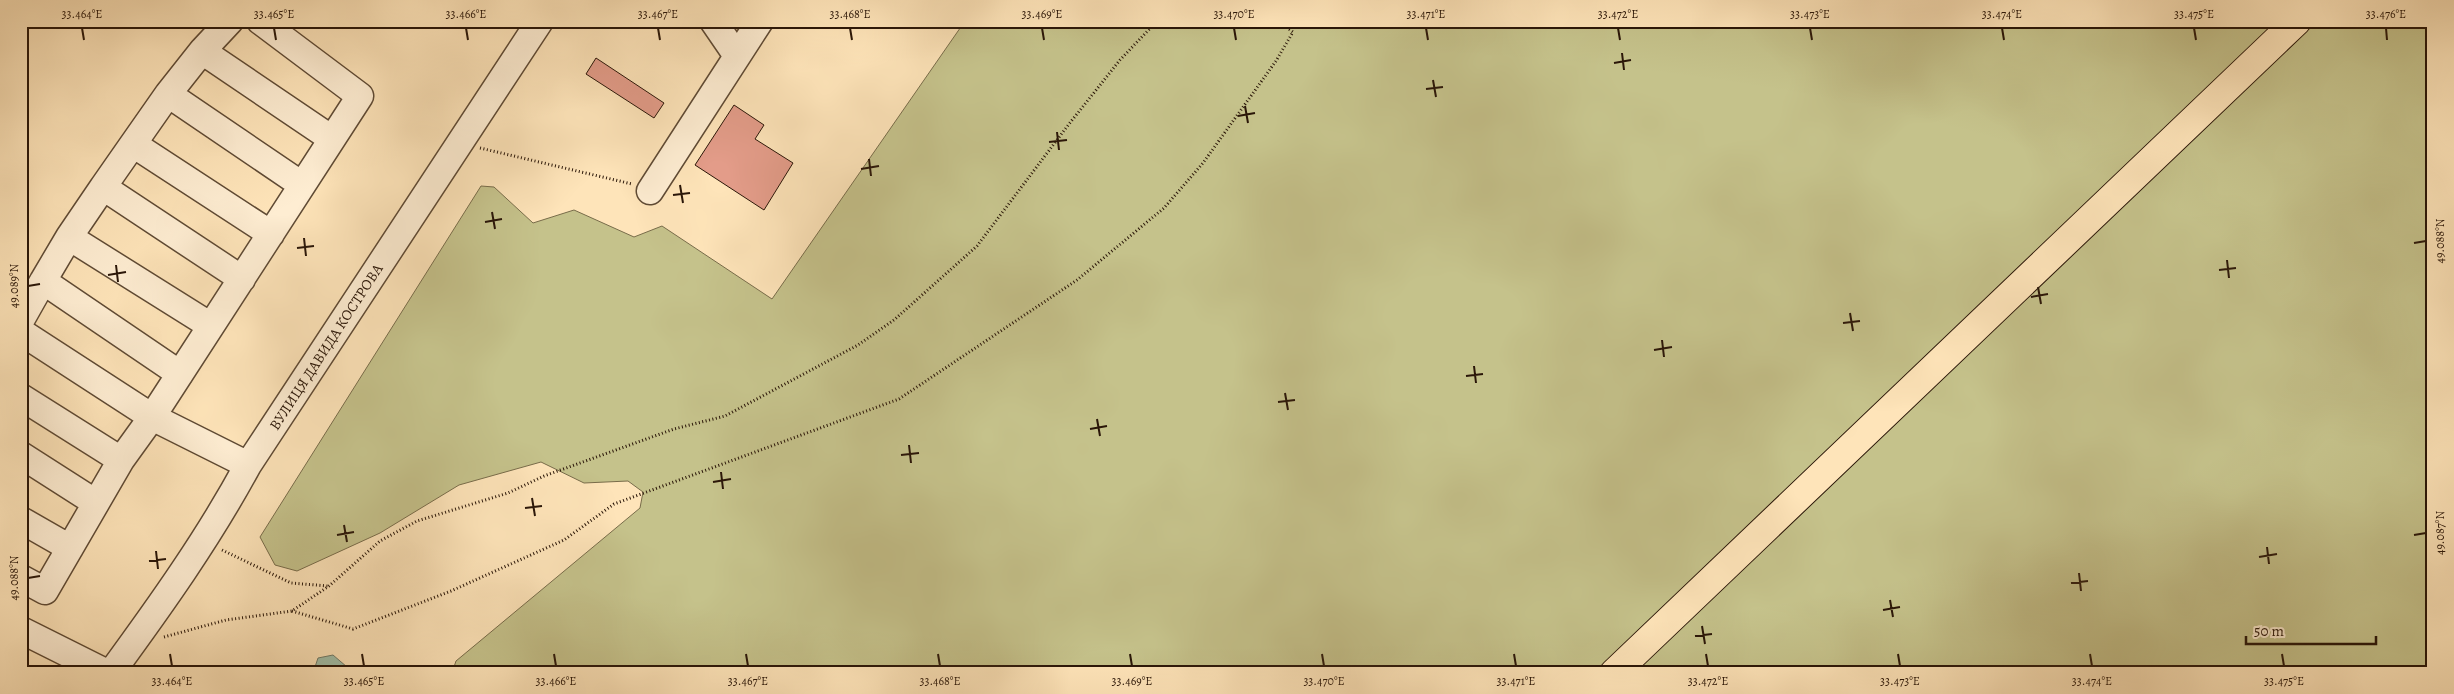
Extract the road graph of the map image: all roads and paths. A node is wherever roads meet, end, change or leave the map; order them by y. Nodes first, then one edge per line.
1 (230, 21) edge
2 (260, 21) edge
3 (540, 21) edge
4 (713, 21) edge
5 (760, 21) edge
6 (1156, 21) edge
7 (1278, 21) edge
8 (2297, 21) edge
9 (202, 51) junction
10 (738, 56) junction
11 (168, 94) junction
12 (332, 139) junction
13 (460, 143) junction
14 (134, 144) junction
15 (302, 185) junction
16 (103, 187) junction
17 (650, 191) joint
18 (271, 234) junction
19 (69, 237) junction
20 (242, 279) junction
21 (43, 281) junction
22 (21, 320) edge
23 (211, 326) junction
24 (21, 332) edge
25 (180, 374) junction
26 (21, 397) edge
27 (152, 417) junction
28 (21, 456) edge
29 (121, 460) junction
30 (248, 465) junction
31 (96, 503) junction
32 (21, 520) edge
33 (203, 540) junction
34 (70, 548) junction
35 (21, 578) edge
36 (329, 586) junction
37 (292, 611) junction
38 (21, 630) edge
39 (163, 637) dead end
40 (109, 673) edge
41 (1614, 673) edge

1 - 9 street
2 - 12 street
3 - 13 street, ВУЛИЦЯ ДАВИДА КОСТРОВА
4 - 10 street
5 - 10 street
6 - 36 path
7 - 37 path
8 - 41 main road
9 - 11 street
9 - 12 street
10 - 17 street
11 - 14 street
11 - 15 street
12 - 15 street
13 - 17 path
13 - 30 street, ВУЛИЦЯ ДАВИДА КОСТРОВА
14 - 16 street
14 - 18 street
15 - 18 street
16 - 19 street
16 - 20 street
18 - 20 street
19 - 21 street
19 - 23 street
20 - 23 street
21 - 22 street
21 - 25 street
23 - 25 street
24 - 27 street
25 - 27 street
26 - 29 street
27 - 29 street
27 - 30 street
28 - 31 street
29 - 31 street
30 - 33 street, ВУЛИЦЯ ДАВИДА КОСТРОВА
31 - 34 street
32 - 34 street
33 - 36 path
33 - 40 street, ВУЛИЦЯ ДАВИДА КОСТРОВА
34 - 35 street
36 - 37 path
37 - 39 path
38 - 40 street

